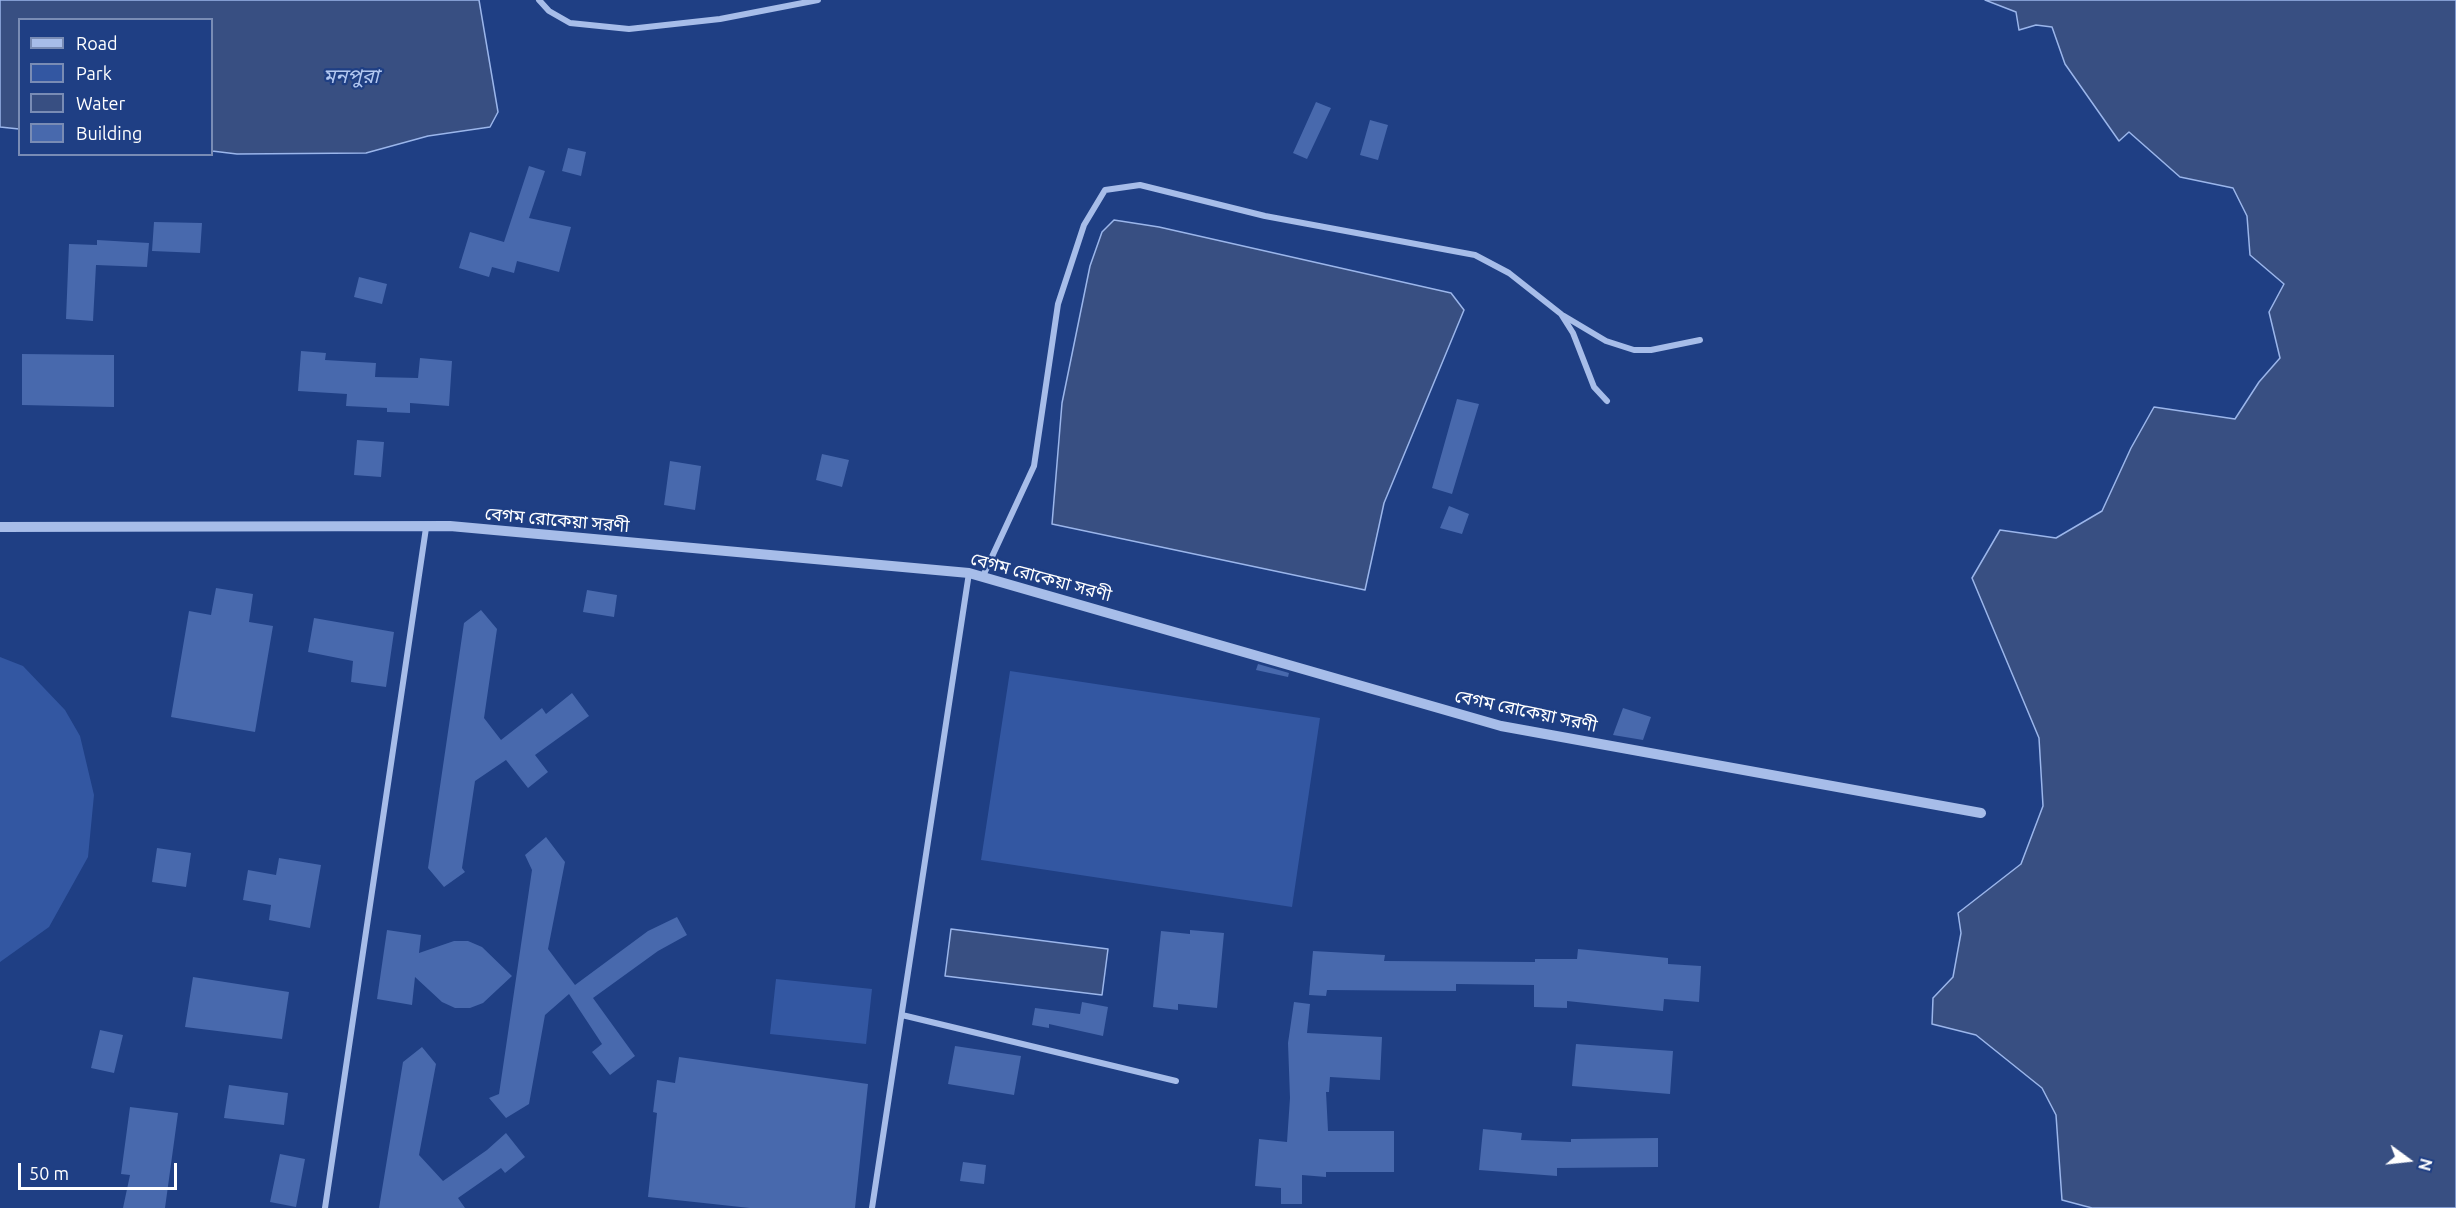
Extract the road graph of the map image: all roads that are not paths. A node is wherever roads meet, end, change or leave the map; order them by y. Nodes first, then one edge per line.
1 (539, 0) edge
2 (818, 0) edge
3 (1561, 314) junction
4 (1700, 340) dead end
5 (1607, 401) dead end
6 (0, 527) edge
7 (426, 528) junction
8 (969, 573) junction
9 (983, 576) junction
10 (1981, 813) dead end
11 (902, 1015) junction
12 (1176, 1081) dead end
13 (325, 1208) edge
14 (872, 1208) edge

1 - 2 street
3 - 4 street
3 - 5 street
3 - 9 street
6 - 7 street, বেগম রোকেয়া সরণী
7 - 8 street, বেগম রোকেয়া সরণী
7 - 13 street
8 - 9 street, বেগম রোকেয়া সরণী
8 - 11 street
9 - 10 street, বেগম রোকেয়া সরণী
11 - 12 street
11 - 14 street

